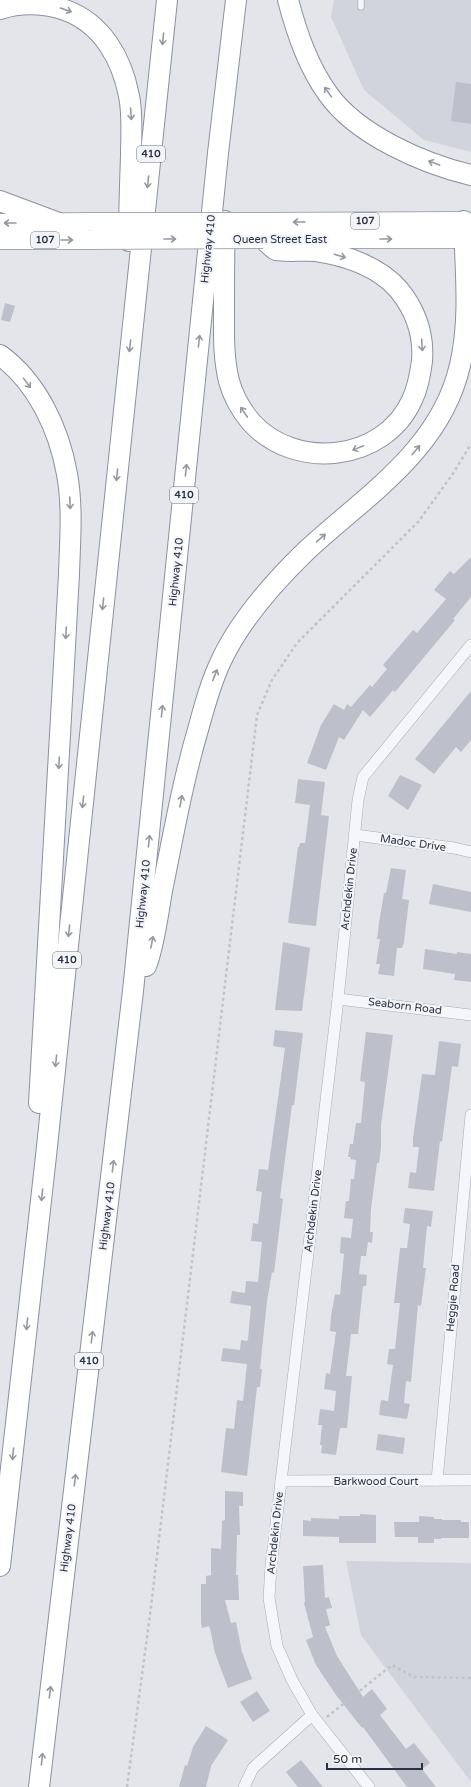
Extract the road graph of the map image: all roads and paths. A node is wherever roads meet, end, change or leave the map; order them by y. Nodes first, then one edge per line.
1 (167, 0) edge
2 (236, 0) edge
3 (288, 0) edge
4 (361, 0) edge
5 (361, 7) dead end
6 (0, 9) edge
7 (218, 153) junction
8 (471, 175) edge
9 (0, 201) edge
10 (0, 223) edge
11 (60, 223) junction
12 (464, 230) joint
13 (90, 231) junction
14 (264, 231) junction
15 (0, 240) edge
16 (134, 307) junction
17 (0, 356) edge
18 (471, 444) edge
19 (471, 645) edge
20 (355, 835) junction
21 (471, 852) edge
22 (133, 991) junction
23 (338, 999) junction
24 (471, 1015) edge
25 (471, 1115) edge
26 (46, 1156) junction
27 (437, 1480) junction
28 (471, 1480) edge
29 (281, 1481) junction
30 (0, 1566) edge
31 (471, 1678) edge
32 (315, 1720) junction
33 (39, 1787) edge
34 (127, 1787) edge
35 (244, 1787) edge
36 (369, 1787) edge

1 -> 16 highway, 410
2 - 7 highway, Highway 410 / 410
8 -> 3 highway
4 - 5 lane
6 -> 16 highway
14 -> 7 highway
22 -> 7 highway, Highway 410 / 410
9 - 11 highway
11 -> 10 main road, Queen Street East / 107
11 - 13 main road, Queen Street East / 107
12 - 14 main road, Queen Street East
22 -> 12 highway
13 - 14 main road, Queen Street East / 107, bridge
15 -> 13 main road, Queen Street East / 107
16 -> 26 highway, 410
17 -> 26 highway
18 - 34 path
19 - 20 street, Archdekin Drive
20 - 21 street, Madoc Drive
20 - 23 street, Archdekin Drive
33 -> 22 highway, Highway 410 / 410
23 - 24 street, Seaborn Road
23 - 29 street, Archdekin Drive
25 - 27 street, Heggie Road
26 -> 30 highway, 410
27 - 28 street, Barkwood Court
27 - 29 street, Barkwood Court
29 - 32 street, Archdekin Drive
31 - 32 path
32 - 35 street
32 - 36 street, Archdekin Drive

